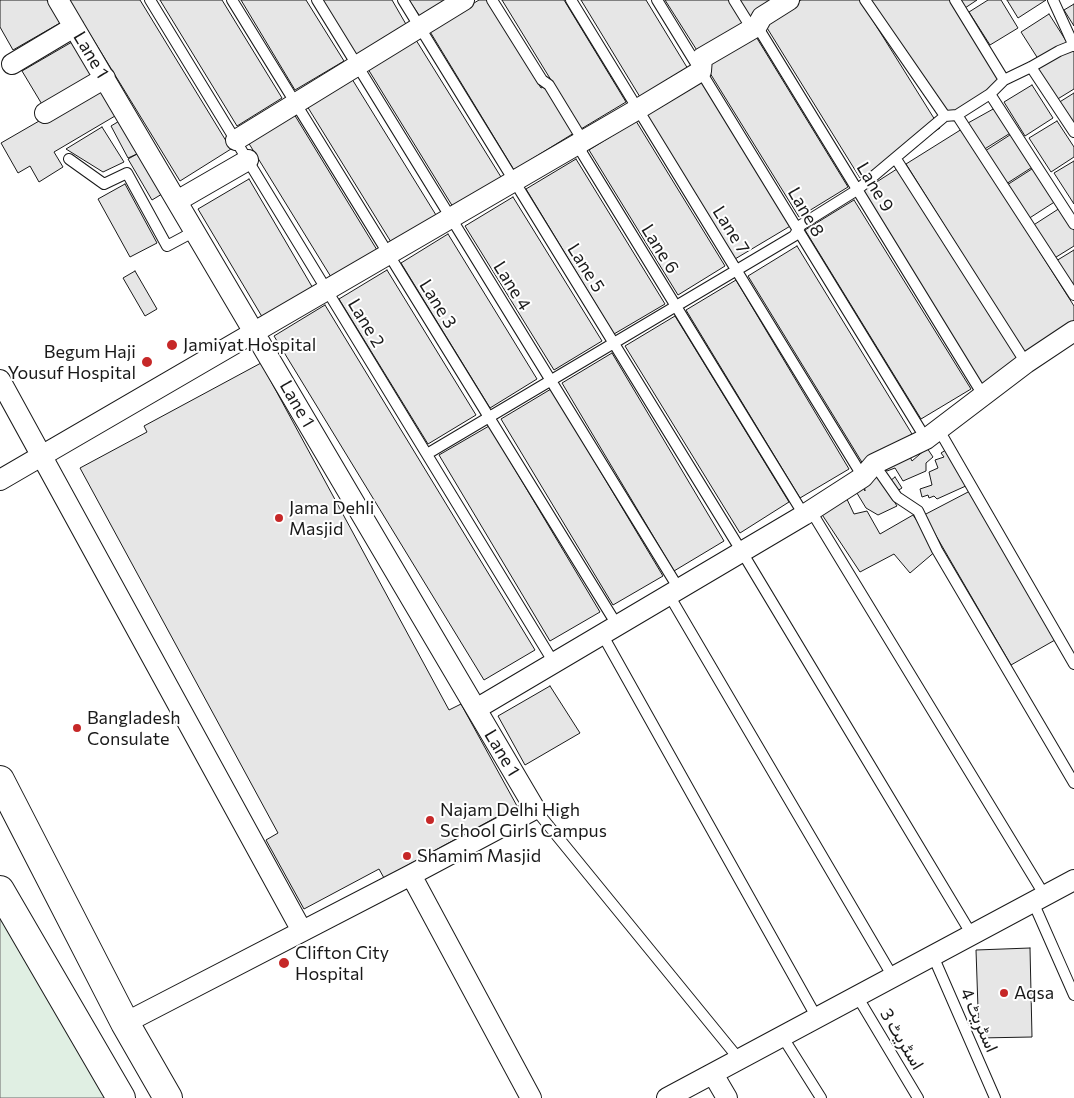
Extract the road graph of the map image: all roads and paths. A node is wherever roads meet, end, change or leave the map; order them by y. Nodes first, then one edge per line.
1 (58, 0) edge
2 (150, 0) edge
3 (232, 0) edge
4 (317, 0) edge
5 (402, 0) edge
6 (464, 0) edge
7 (492, 0) edge
8 (571, 0) edge
9 (657, 0) edge
10 (734, 0) edge
11 (789, 0) edge
12 (866, 0) edge
13 (955, 0) edge
14 (1053, 0) edge
15 (757, 26) junction
16 (74, 27) junction
17 (419, 27) junction
18 (1073, 45) edge
19 (12, 64) dead end
20 (357, 65) junction
21 (1031, 67) junction
22 (701, 71) junction
23 (105, 78) junction
24 (1004, 80) junction
25 (990, 94) junction
26 (296, 103) junction
27 (638, 109) junction
28 (45, 112) dead end
29 (957, 115) junction
30 (945, 116) junction
31 (1074, 132) edge
32 (236, 140) junction
33 (581, 142) junction
34 (69, 159) dead end
35 (896, 159) junction
36 (248, 160) junction
37 (514, 181) junction
38 (857, 190) junction
39 (177, 201) junction
40 (451, 218) junction
41 (1074, 224) edge
42 (195, 231) junction
43 (797, 231) junction
44 (389, 255) junction
45 (737, 270) junction
46 (327, 290) junction
47 (1074, 295) edge
48 (676, 305) junction
49 (1074, 331) edge
50 (254, 332) junction
51 (613, 342) junction
52 (1026, 363) junction
53 (0, 380) edge
54 (550, 380) junction
55 (983, 395) junction
56 (489, 418) junction
57 (933, 435) junction
58 (427, 454) junction
59 (42, 456) junction
60 (869, 470) junction
61 (0, 480) edge
62 (808, 513) junction
63 (742, 552) junction
64 (674, 592) junction
65 (610, 630) junction
66 (554, 663) junction
67 (1074, 664) edge
68 (476, 709) junction
69 (0, 780) edge
70 (1074, 783) edge
71 (535, 808) junction
72 (411, 875) junction
73 (1074, 880) edge
74 (0, 890) edge
75 (1039, 899) junction
76 (302, 931) junction
77 (972, 935) junction
78 (933, 956) junction
79 (893, 977) junction
80 (1074, 995) edge
81 (857, 996) junction
82 (817, 1018) junction
83 (125, 1023) junction
84 (782, 1036) junction
85 (739, 1060) junction
86 (713, 1074) junction
87 (121, 1098) edge
88 (168, 1098) edge
89 (531, 1098) edge
90 (667, 1098) edge
91 (727, 1098) edge
92 (821, 1098) edge
93 (918, 1098) edge
94 (995, 1098) edge

1 - 16 street, Lane 1
2 - 32 lane, Lane 2
3 - 26 lane, Lane 3
4 - 20 lane, Lane 4
5 - 17 lane, Lane 5
6 - 17 street
7 - 33 lane, Lane 6
8 - 27 lane, Lane 7
9 - 22 lane, Lane 8
10 - 15 lane, Lane 9
11 - 15 street
12 - 30 lane
13 - 24 lane
14 - 18 lane
15 - 22 street
15 - 38 lane, Lane 9
16 - 19 street
16 - 23 street, Lane 1
17 - 20 street
17 - 37 lane, Lane 5
18 - 21 lane
20 - 26 street
20 - 40 lane, Lane 4
21 - 24 lane
21 - 31 lane
22 - 27 street
22 - 43 lane, Lane 8
23 - 28 street
23 - 39 street, Lane 1
24 - 25 lane
25 - 29 lane
25 - 41 lane
26 - 32 street
26 - 44 lane, Lane 3
27 - 33 street
27 - 45 lane, Lane 7
29 - 30 lane
29 - 47 lane
30 - 35 lane
32 - 36 lane, Lane 2
33 - 37 street
33 - 48 lane, Lane 6
34 - 42 lane
35 - 38 lane
35 - 52 lane
36 - 39 street
36 - 46 lane, Lane 2
37 - 40 street
37 - 51 lane, Lane 5
38 - 43 lane
38 - 55 lane, Lane 9
39 - 42 street, Lane 1
40 - 44 street
40 - 54 lane, Lane 4
42 - 50 street, Lane 1
43 - 45 lane
43 - 57 lane, Lane 8
44 - 46 street
44 - 56 lane, Lane 3
45 - 48 lane
45 - 60 lane, Lane 7
46 - 50 street
46 - 58 lane, Lane 2
48 - 51 lane
48 - 62 lane, Lane 6
49 - 52 street
50 - 59 street
50 - 68 street, Lane 1
51 - 54 lane
51 - 63 lane, Lane 5
52 - 55 street
53 - 59 street
54 - 56 lane
54 - 64 lane, Lane 4
55 - 57 street
56 - 58 lane
56 - 65 lane, Lane 3
57 - 60 street
57 - 67 lane, Lane 8
58 - 66 lane, Lane 2
59 - 61 street
59 - 76 street
60 - 62 street
60 - 70 lane, Lane 7
62 - 63 street
62 - 75 lane, Lane 6
63 - 64 street
63 - 77 lane, Lane 5
64 - 65 street
64 - 79 lane, Lane 4
65 - 66 street
65 - 82 lane, Lane 3
66 - 68 street
68 - 71 street, Lane 1
69 - 83 main road
71 - 72 street
71 - 85 lane
72 - 76 street
72 - 89 street
73 - 75 street
74 - 87 main road
75 - 77 street
75 - 80 lane, Lane 6
76 - 83 street
77 - 78 street
78 - 79 street
78 - 94 lane, اسٹریٹ 4
79 - 81 street
81 - 82 street
81 - 93 lane, اسٹریٹ 3
82 - 84 street
83 - 88 main road
84 - 85 street
84 - 92 lane
85 - 86 street
86 - 90 street
86 - 91 street

